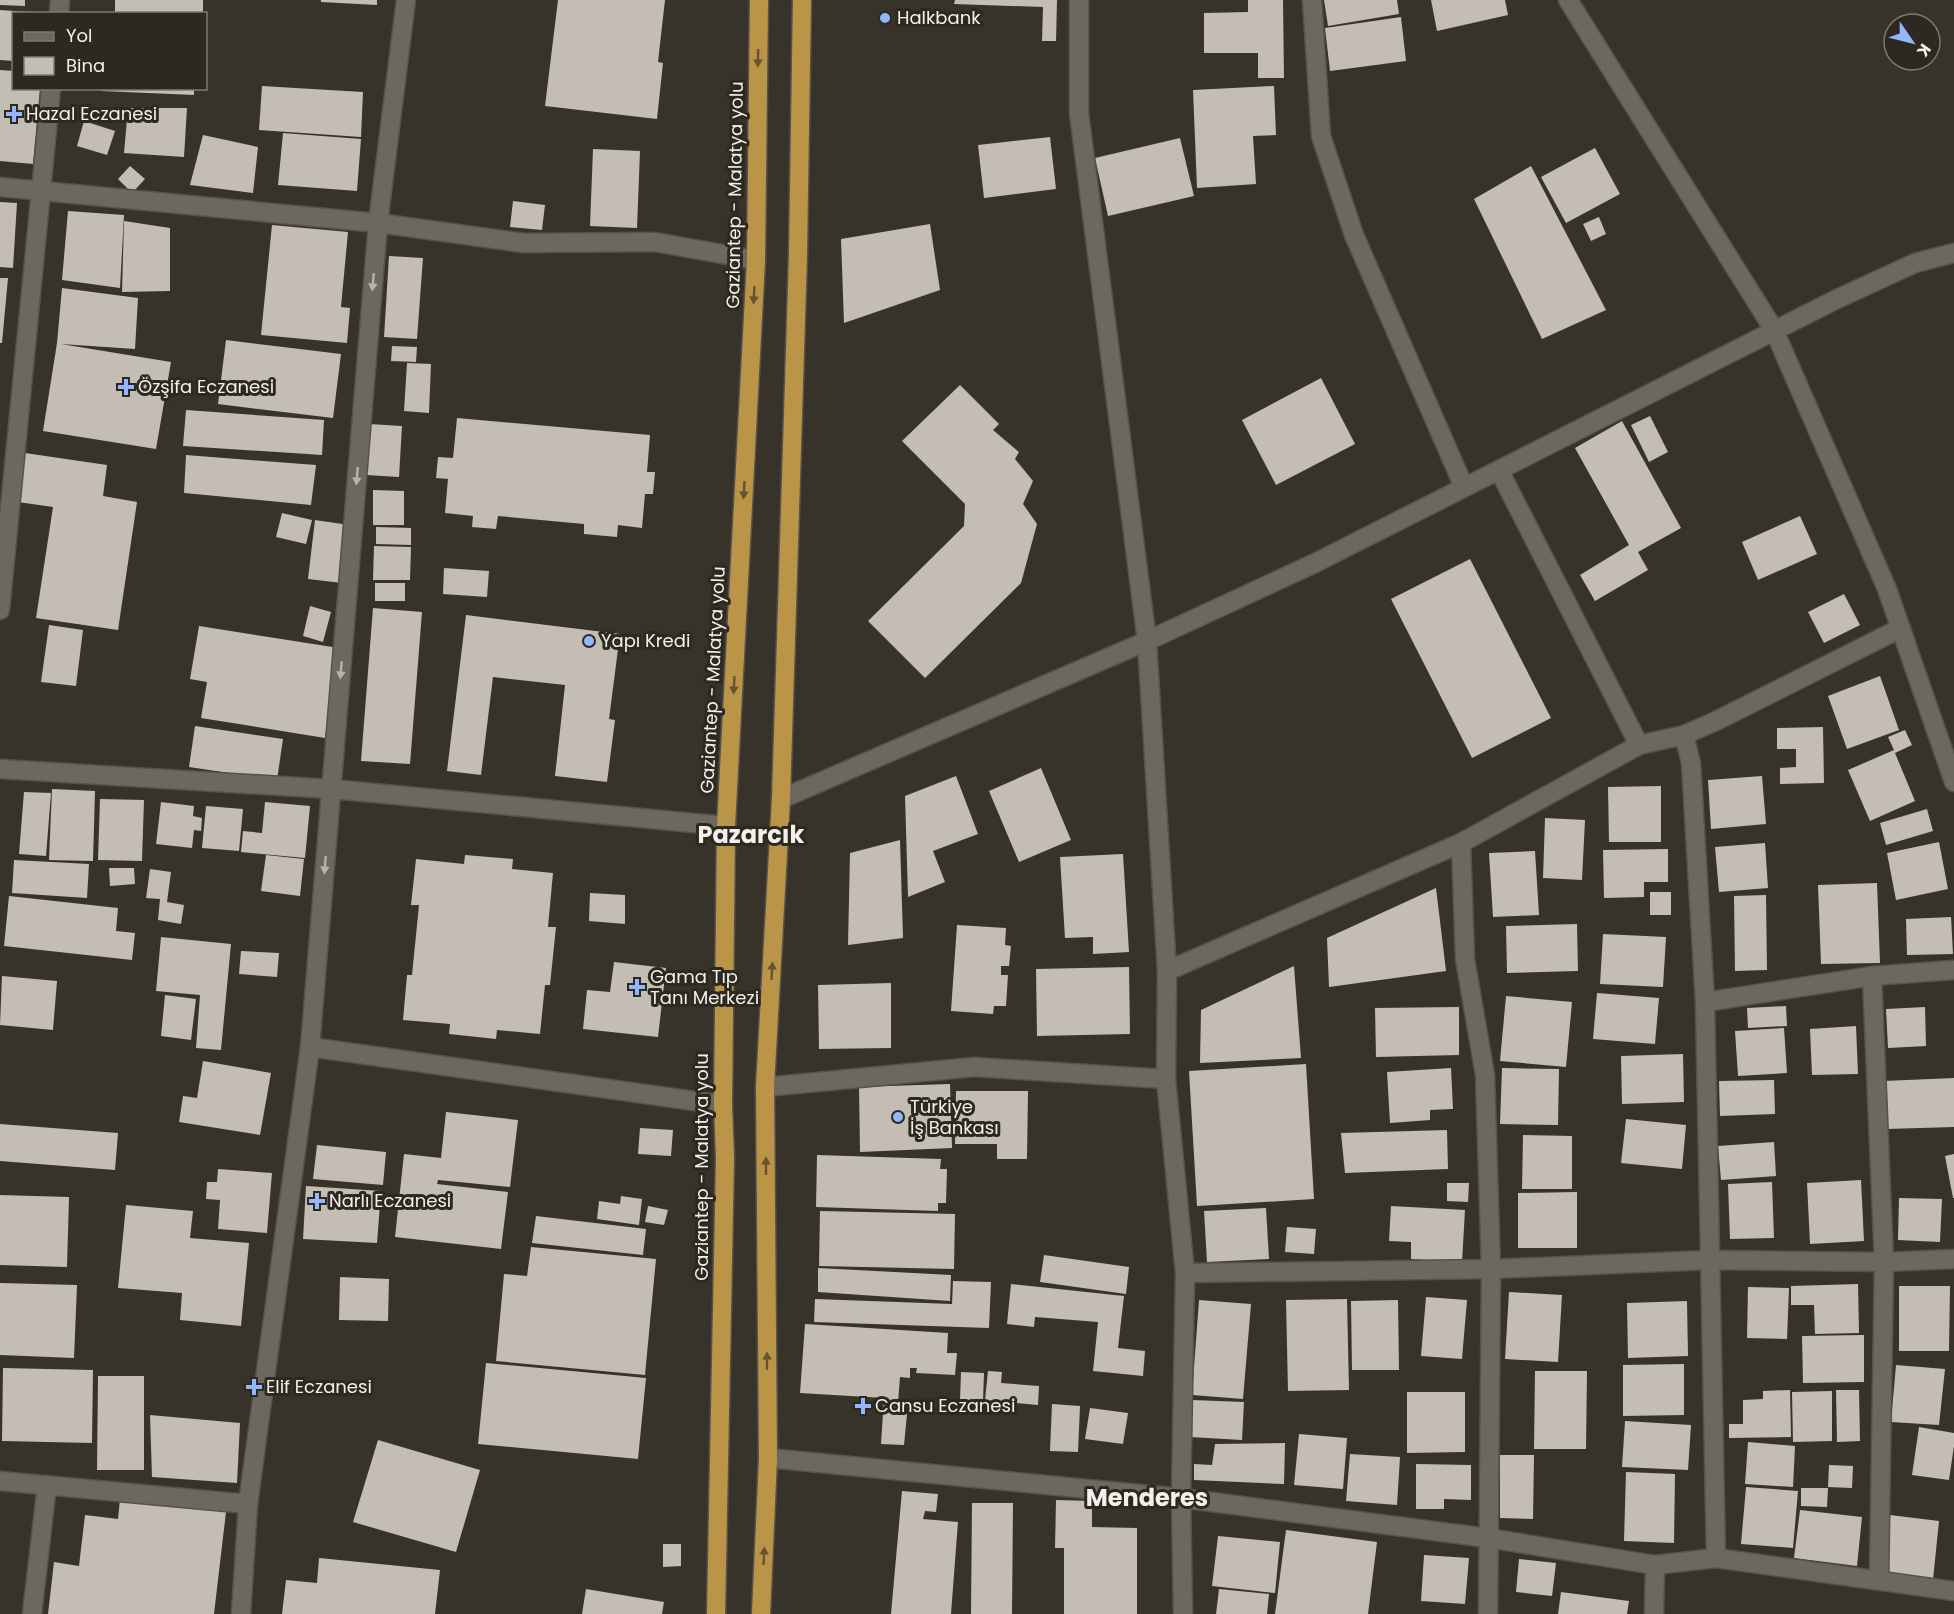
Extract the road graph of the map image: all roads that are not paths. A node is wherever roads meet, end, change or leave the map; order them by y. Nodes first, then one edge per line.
1 (406, 0) edge
2 (759, 0) edge
3 (802, 0) edge
4 (1079, 0) edge
5 (1312, 0) edge
6 (1568, 0) edge
7 (51, 90) edge
8 (0, 187) edge
9 (40, 190) junction
10 (378, 223) junction
11 (1954, 253) edge
12 (756, 260) junction
13 (1774, 330) junction
14 (1499, 470) junction
15 (1464, 487) junction
16 (0, 610) edge
17 (1901, 628) junction
18 (1147, 641) junction
19 (1684, 735) junction
20 (1639, 746) junction
21 (0, 769) edge
22 (1954, 782) edge
23 (331, 789) junction
24 (781, 799) junction
25 (726, 826) junction
26 (1461, 843) junction
27 (1954, 970) edge
28 (1167, 971) junction
29 (1872, 976) junction
30 (1705, 1002) junction
31 (310, 1047) junction
32 (1166, 1079) junction
33 (765, 1088) junction
34 (723, 1104) junction
35 (1954, 1259) edge
36 (1709, 1260) junction
37 (1884, 1262) junction
38 (1491, 1269) junction
39 (1185, 1273) junction
40 (768, 1458) junction
41 (0, 1480) edge
42 (47, 1485) junction
43 (1181, 1498) junction
44 (248, 1504) junction
45 (1488, 1538) junction
46 (1716, 1558) junction
47 (1655, 1565) junction
48 (1879, 1580) junction
49 (1954, 1592) edge
50 (33, 1614) edge
51 (241, 1614) edge
52 (716, 1614) edge
53 (761, 1614) edge
54 (1183, 1614) edge
55 (1488, 1614) edge
56 (1654, 1614) edge

1 - 10 street
2 -> 12 highway, Gaziantep - Malatya yolu
3 - 24 highway
4 - 18 street
5 - 15 street
6 - 13 street
7 - 9 street
8 - 9 street
9 - 10 street
9 - 16 street
10 - 12 street
10 -> 23 street
11 - 13 street
12 -> 25 highway, Gaziantep - Malatya yolu
13 - 14 street
13 - 17 street
14 - 15 street
14 - 20 street
15 - 18 street
17 - 19 street
17 - 22 street
18 - 24 street
18 - 28 street
19 - 20 street
19 - 30 street
20 - 26 street
21 - 23 street
23 - 25 street
23 -> 31 street
33 -> 24 highway
25 - 34 highway, Gaziantep - Malatya yolu
26 - 28 street
26 - 38 street
27 - 29 street
28 - 32 street
29 - 30 street
29 - 37 street
30 - 36 street
31 - 34 street
31 - 44 street
32 - 33 street
32 - 39 street
40 -> 33 highway
34 - 52 highway, Gaziantep - Malatya yolu
35 - 37 street
36 - 37 street
36 - 38 street
36 - 46 street
37 - 48 street
38 - 39 street
38 - 45 street
39 - 43 street
40 - 43 street
53 -> 40 highway
41 - 42 street
42 - 44 street
42 - 50 street
43 - 45 street
43 - 54 street
44 - 51 street
45 - 47 street
45 - 55 street
46 - 47 street
46 - 48 street
47 - 56 street
48 - 49 street

